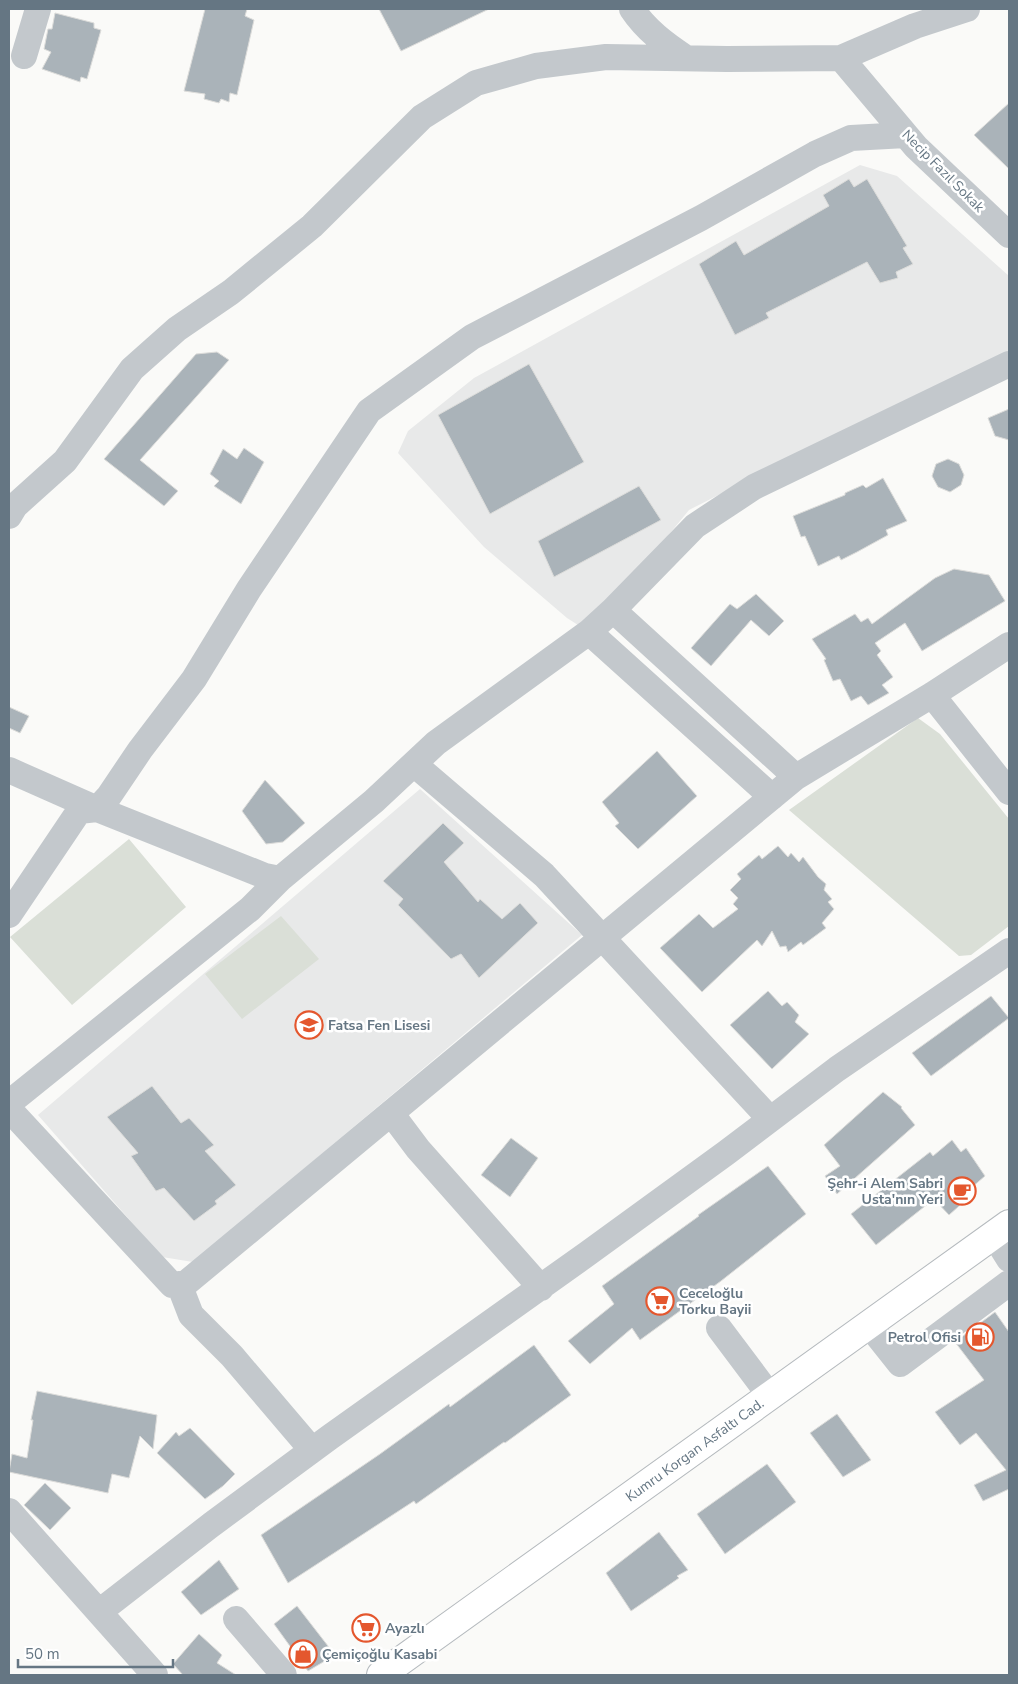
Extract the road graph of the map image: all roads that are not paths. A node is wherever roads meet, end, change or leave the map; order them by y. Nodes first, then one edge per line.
1 (38, 9) edge
2 (632, 9) edge
3 (967, 9) edge
4 (24, 56) dead end
5 (686, 58) junction
6 (841, 58) junction
7 (906, 134) junction
8 (1009, 235) edge
9 (1009, 364) edge
10 (9, 516) edge
11 (613, 610) junction
12 (589, 632) junction
13 (1009, 645) edge
14 (932, 695) junction
15 (414, 764) junction
16 (9, 770) edge
17 (796, 777) junction
18 (1009, 792) edge
19 (772, 797) junction
20 (97, 809) junction
21 (280, 879) junction
22 (9, 915) edge
23 (602, 938) junction
24 (1009, 951) edge
25 (9, 1104) edge
26 (9, 1109) edge
27 (391, 1113) junction
28 (770, 1120) junction
29 (1002, 1230) edge
30 (1009, 1259) edge
31 (1009, 1283) edge
32 (179, 1284) junction
33 (540, 1288) junction
34 (869, 1325) junction
35 (718, 1328) dead end
36 (770, 1396) junction
37 (312, 1450) junction
38 (9, 1511) edge
39 (99, 1612) junction
40 (236, 1619) dead end
41 (155, 1675) edge
42 (284, 1675) edge
43 (381, 1675) edge

1 - 4 street
2 - 5 street
3 - 6 street
5 - 6 street
5 - 10 street
6 - 7 street, Necip Fazıl Sokak
7 - 8 street, Necip Fazıl Sokak
7 - 20 street
9 - 11 street
11 - 12 street
11 - 17 street
12 - 15 street
12 - 19 street
13 - 14 street
14 - 17 street
14 - 18 street
15 - 21 street
15 - 23 street
16 - 20 street
17 - 19 street
19 - 23 street
20 - 21 street
20 - 22 street
21 - 25 street
23 - 27 street
23 - 28 street
24 - 28 street
26 - 32 street
27 - 32 street
27 - 33 street
28 - 33 street
29 - 30 street
29 - 34 main road, Kumru Korgan Asfaltı Cad.
31 - 34 street
32 - 37 street
33 - 37 street
34 - 36 main road, Kumru Korgan Asfaltı Cad.
35 - 36 street
36 - 43 main road, Kumru Korgan Asfaltı Cad.
37 - 39 street
38 - 39 street
39 - 41 street
40 - 42 street

